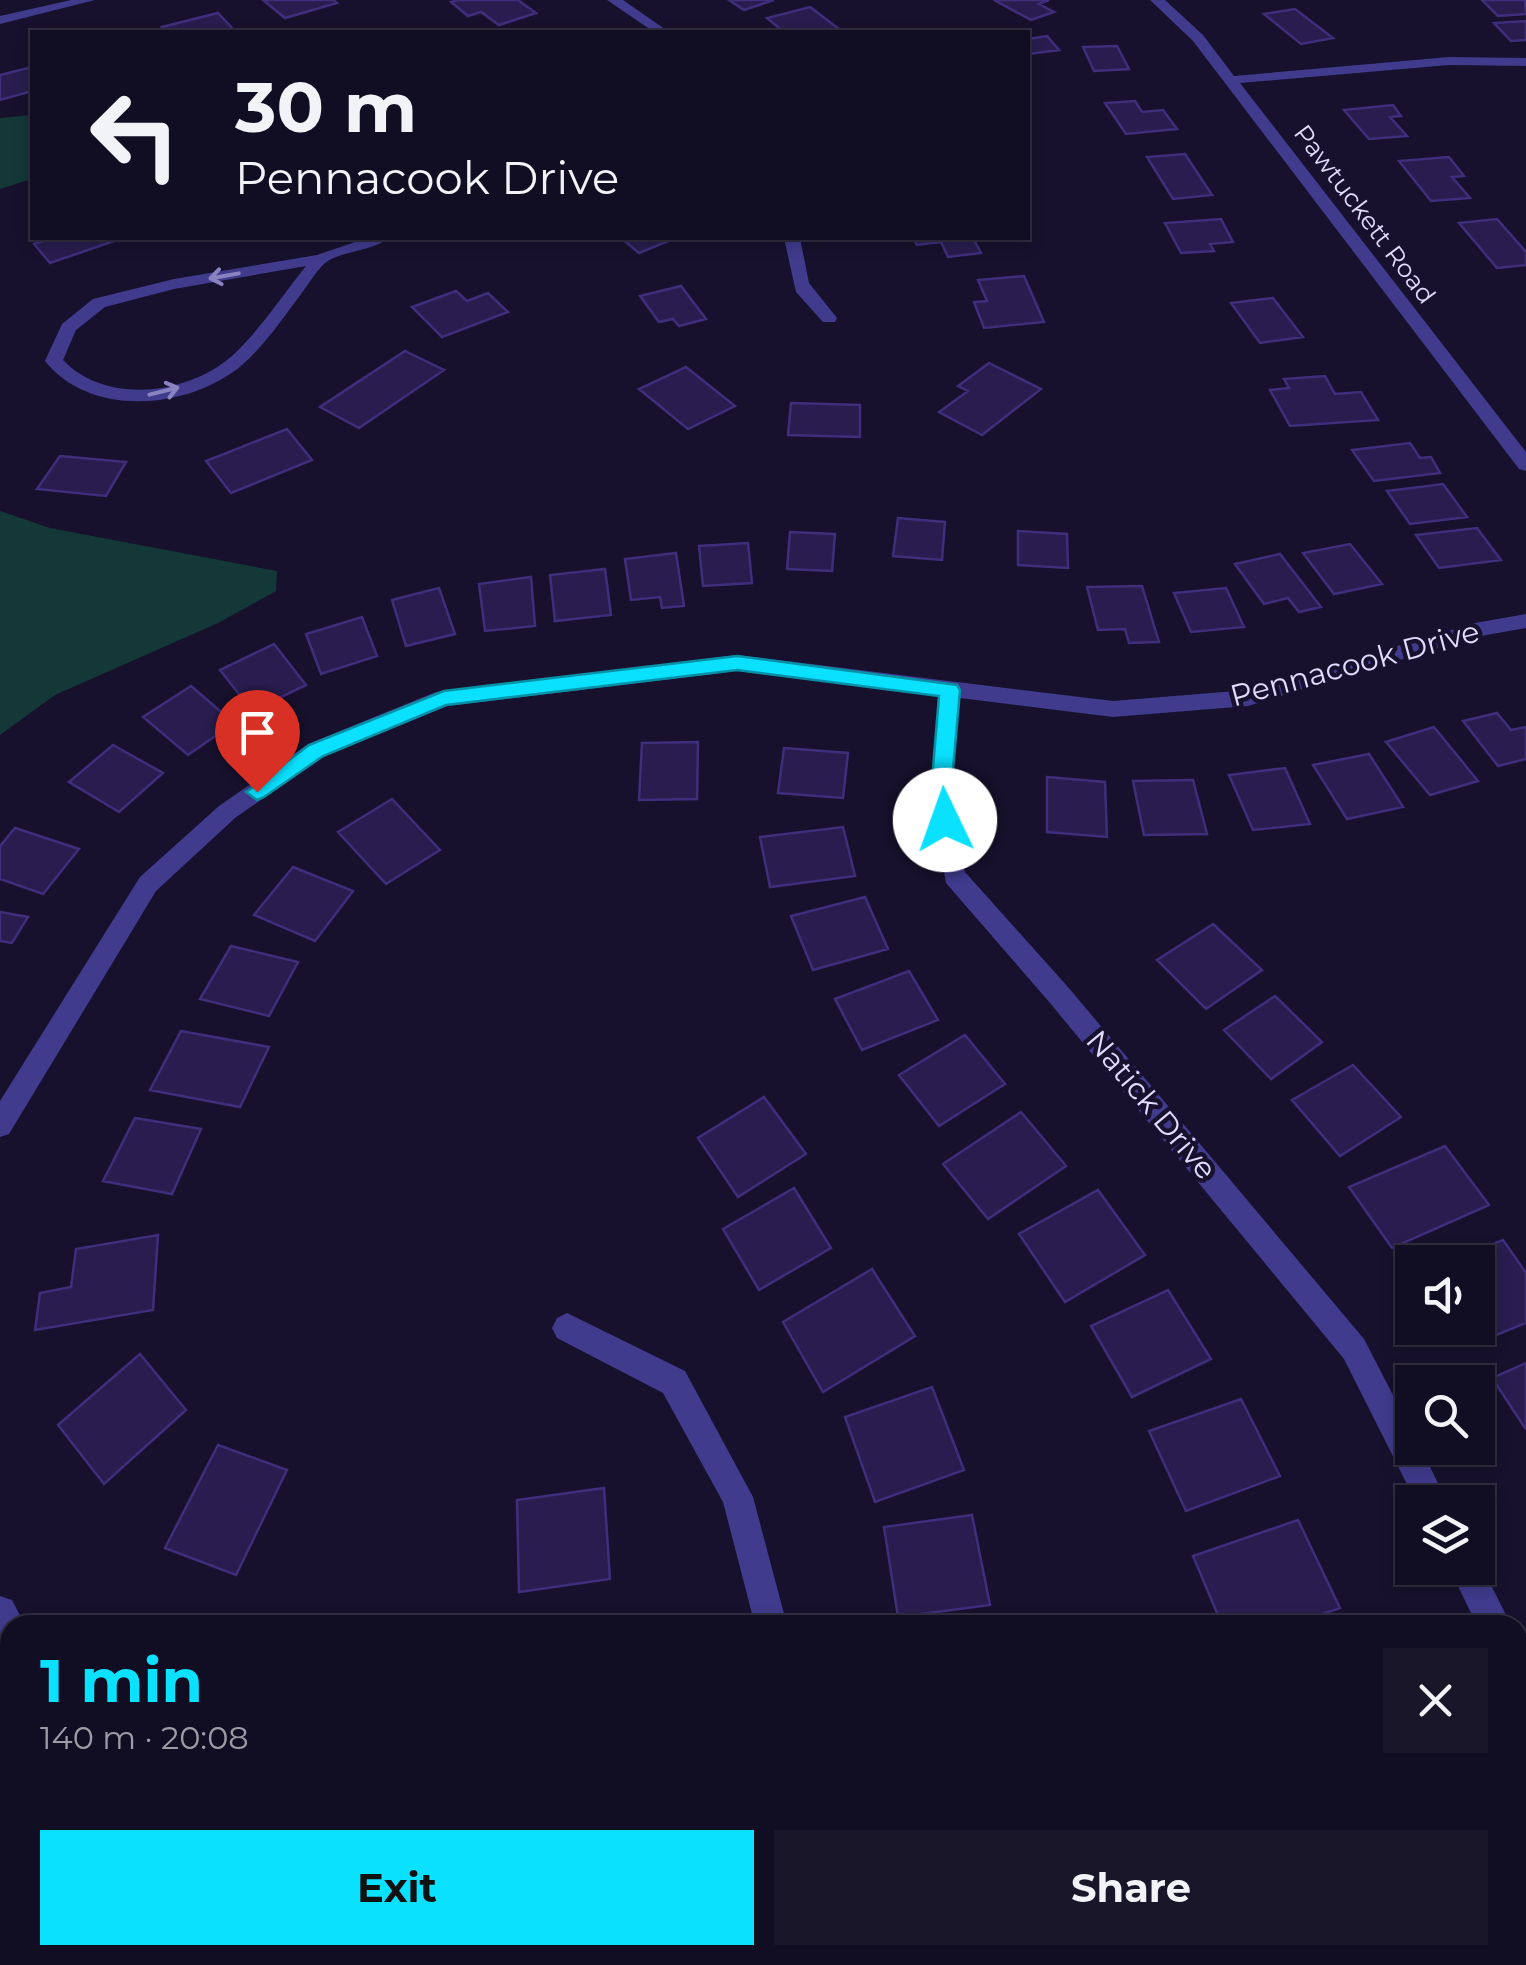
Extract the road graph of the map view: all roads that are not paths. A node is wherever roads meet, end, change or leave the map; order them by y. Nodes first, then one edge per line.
1 (88, 0) edge
2 (614, 0) edge
3 (1157, 0) edge
4 (0, 20) edge
5 (659, 30) edge
6 (1526, 62) edge
7 (1232, 80) junction
8 (376, 240) edge
9 (792, 240) edge
10 (320, 260) junction
11 (829, 318) dead end
12 (1526, 465) edge
13 (1526, 620) edge
14 (950, 690) junction
15 (0, 1125) edge
16 (568, 1328) dead end
17 (1423, 1485) edge
18 (1475, 1585) edge
19 (768, 1615) edge
20 (1490, 1615) edge

1 - 4 street
2 - 5 street
3 - 7 street, Pawtuckett Road
6 - 7 street
7 - 12 street, Pawtuckett Road
8 - 10 street
9 - 11 street
10 -> 10 street
13 - 14 street, Pennacook Drive
14 - 15 street, Pennacook Drive
14 - 17 street, Natick Drive
16 - 19 street
18 - 20 street

